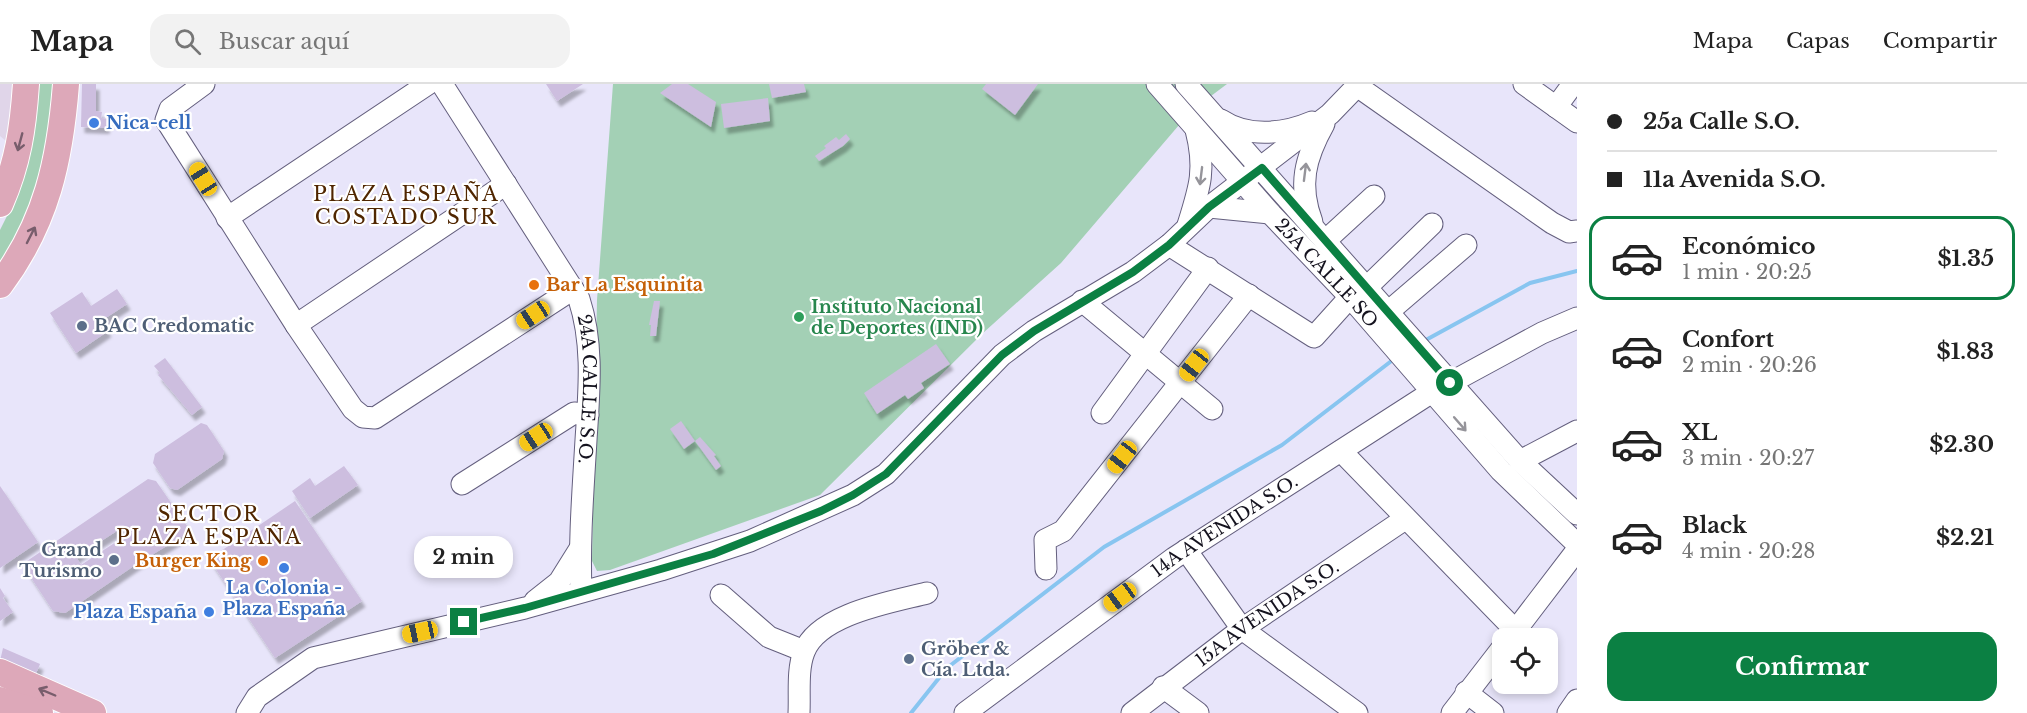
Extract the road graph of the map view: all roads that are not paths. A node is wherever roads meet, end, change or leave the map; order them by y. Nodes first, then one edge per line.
1 (26, 84) edge
2 (66, 84) edge
3 (205, 84) edge
4 (428, 84) edge
5 (442, 84) edge
6 (1157, 84) edge
7 (1186, 84) edge
8 (1524, 84) edge
9 (1573, 84) edge
10 (1358, 85) edge
11 (1556, 107) junction
12 (1213, 114) junction
13 (1330, 114) junction
14 (1577, 122) edge
15 (1195, 127) junction
16 (1262, 168) junction
17 (1243, 182) junction
18 (506, 184) junction
19 (1374, 196) dead end
20 (0, 204) edge
21 (1209, 207) junction
22 (1270, 213) junction
23 (227, 218) junction
24 (1432, 224) dead end
25 (1188, 225) junction
26 (1573, 231) edge
27 (1320, 235) junction
28 (1169, 245) junction
29 (1466, 245) dead end
30 (1208, 268) junction
31 (0, 285) edge
32 (573, 289) junction
33 (1358, 292) junction
34 (1249, 295) junction
35 (1082, 301) junction
36 (1388, 312) junction
37 (1577, 318) edge
38 (296, 325) junction
39 (1399, 339) junction
40 (1145, 354) junction
41 (1180, 382) junction
42 (1441, 387) junction
43 (1212, 409) dead end
44 (1102, 413) dead end
45 (588, 415) junction
46 (1577, 431) edge
47 (1341, 451) junction
48 (1520, 461) junction
49 (462, 484) dead end
50 (1577, 514) edge
51 (1405, 519) junction
52 (1577, 544) edge
53 (579, 550) junction
54 (1186, 550) junction
55 (1577, 550) edge
56 (1046, 569) dead end
57 (581, 591) junction
58 (927, 593) dead end
59 (721, 595) dead end
60 (525, 608) junction
61 (1499, 628) edge
62 (1517, 628) edge
63 (1242, 629) junction
64 (804, 651) junction
65 (1492, 660) edge
66 (0, 672) edge
67 (1163, 687) junction
68 (1466, 692) junction
69 (0, 700) edge
70 (1577, 700) edge
71 (40, 713) edge
72 (93, 713) edge
73 (247, 713) edge
74 (799, 713) edge
75 (965, 713) edge
76 (1132, 713) edge
77 (1198, 713) edge
78 (1357, 713) edge
79 (1452, 713) edge
80 (1493, 713) edge
81 (1568, 713) edge

1 -> 20 main road
31 -> 2 main road
3 - 23 street
4 - 23 street
5 - 18 street, 24A CALLE S.O.
6 - 15 street, 25A CALLE SO
7 - 12 street, 25A CALLE SO
8 - 11 street
9 - 11 street
10 - 13 street
10 - 26 street
11 - 14 street
12 - 13 street
12 - 16 street, 25A CALLE SO
13 - 16 street
27 -> 13 street
15 - 17 street, 25A CALLE SO
15 -> 25 street
16 - 17 street
16 - 27 street, 25A CALLE SO
17 - 21 street
17 - 22 street, 25A CALLE SO
18 - 32 street, 24A CALLE S.O.
18 - 38 street
19 - 27 street
21 - 22 street
21 - 25 street
22 - 33 street, 25A CALLE SO
23 - 38 street
24 - 33 street
25 - 28 street
27 - 33 street, 25A CALLE SO
28 - 30 street
28 - 35 street
29 - 36 street
30 - 34 street
30 - 40 street
32 - 38 street
32 - 45 street, 24A CALLE S.O.
33 - 34 street
33 - 36 street, 25A CALLE SO
33 - 39 street, 25A CALLE SO
34 - 41 street
35 - 40 street
35 - 57 street
36 - 39 street, 25A CALLE SO
37 - 42 street, 14A AVENIDA S.O.
39 - 42 street, 25A CALLE SO
40 - 41 street
40 - 44 street
41 - 43 street
41 - 56 street
42 - 47 street, 14A AVENIDA S.O.
42 - 48 street
42 -> 52 street
45 - 49 street
45 - 53 street, 24A CALLE S.O.
46 - 48 street
47 - 51 street
47 - 54 street, 14A AVENIDA S.O.
48 - 50 street
51 - 61 street
51 - 63 street, 15A AVENIDA S.O.
53 - 57 street, 24A CALLE S.O.
53 - 60 street
54 - 63 street
54 - 75 street, 14A AVENIDA S.O.
55 - 62 street
57 - 60 street
58 - 64 street
59 - 64 street
60 - 73 street
63 - 67 street, 15A AVENIDA S.O.
63 - 78 street
64 - 74 street
65 - 68 street
72 -> 66 main road
67 - 76 street, 15A AVENIDA S.O.
67 - 77 street
68 - 79 street
68 - 80 street
69 - 71 main road
70 - 81 street

